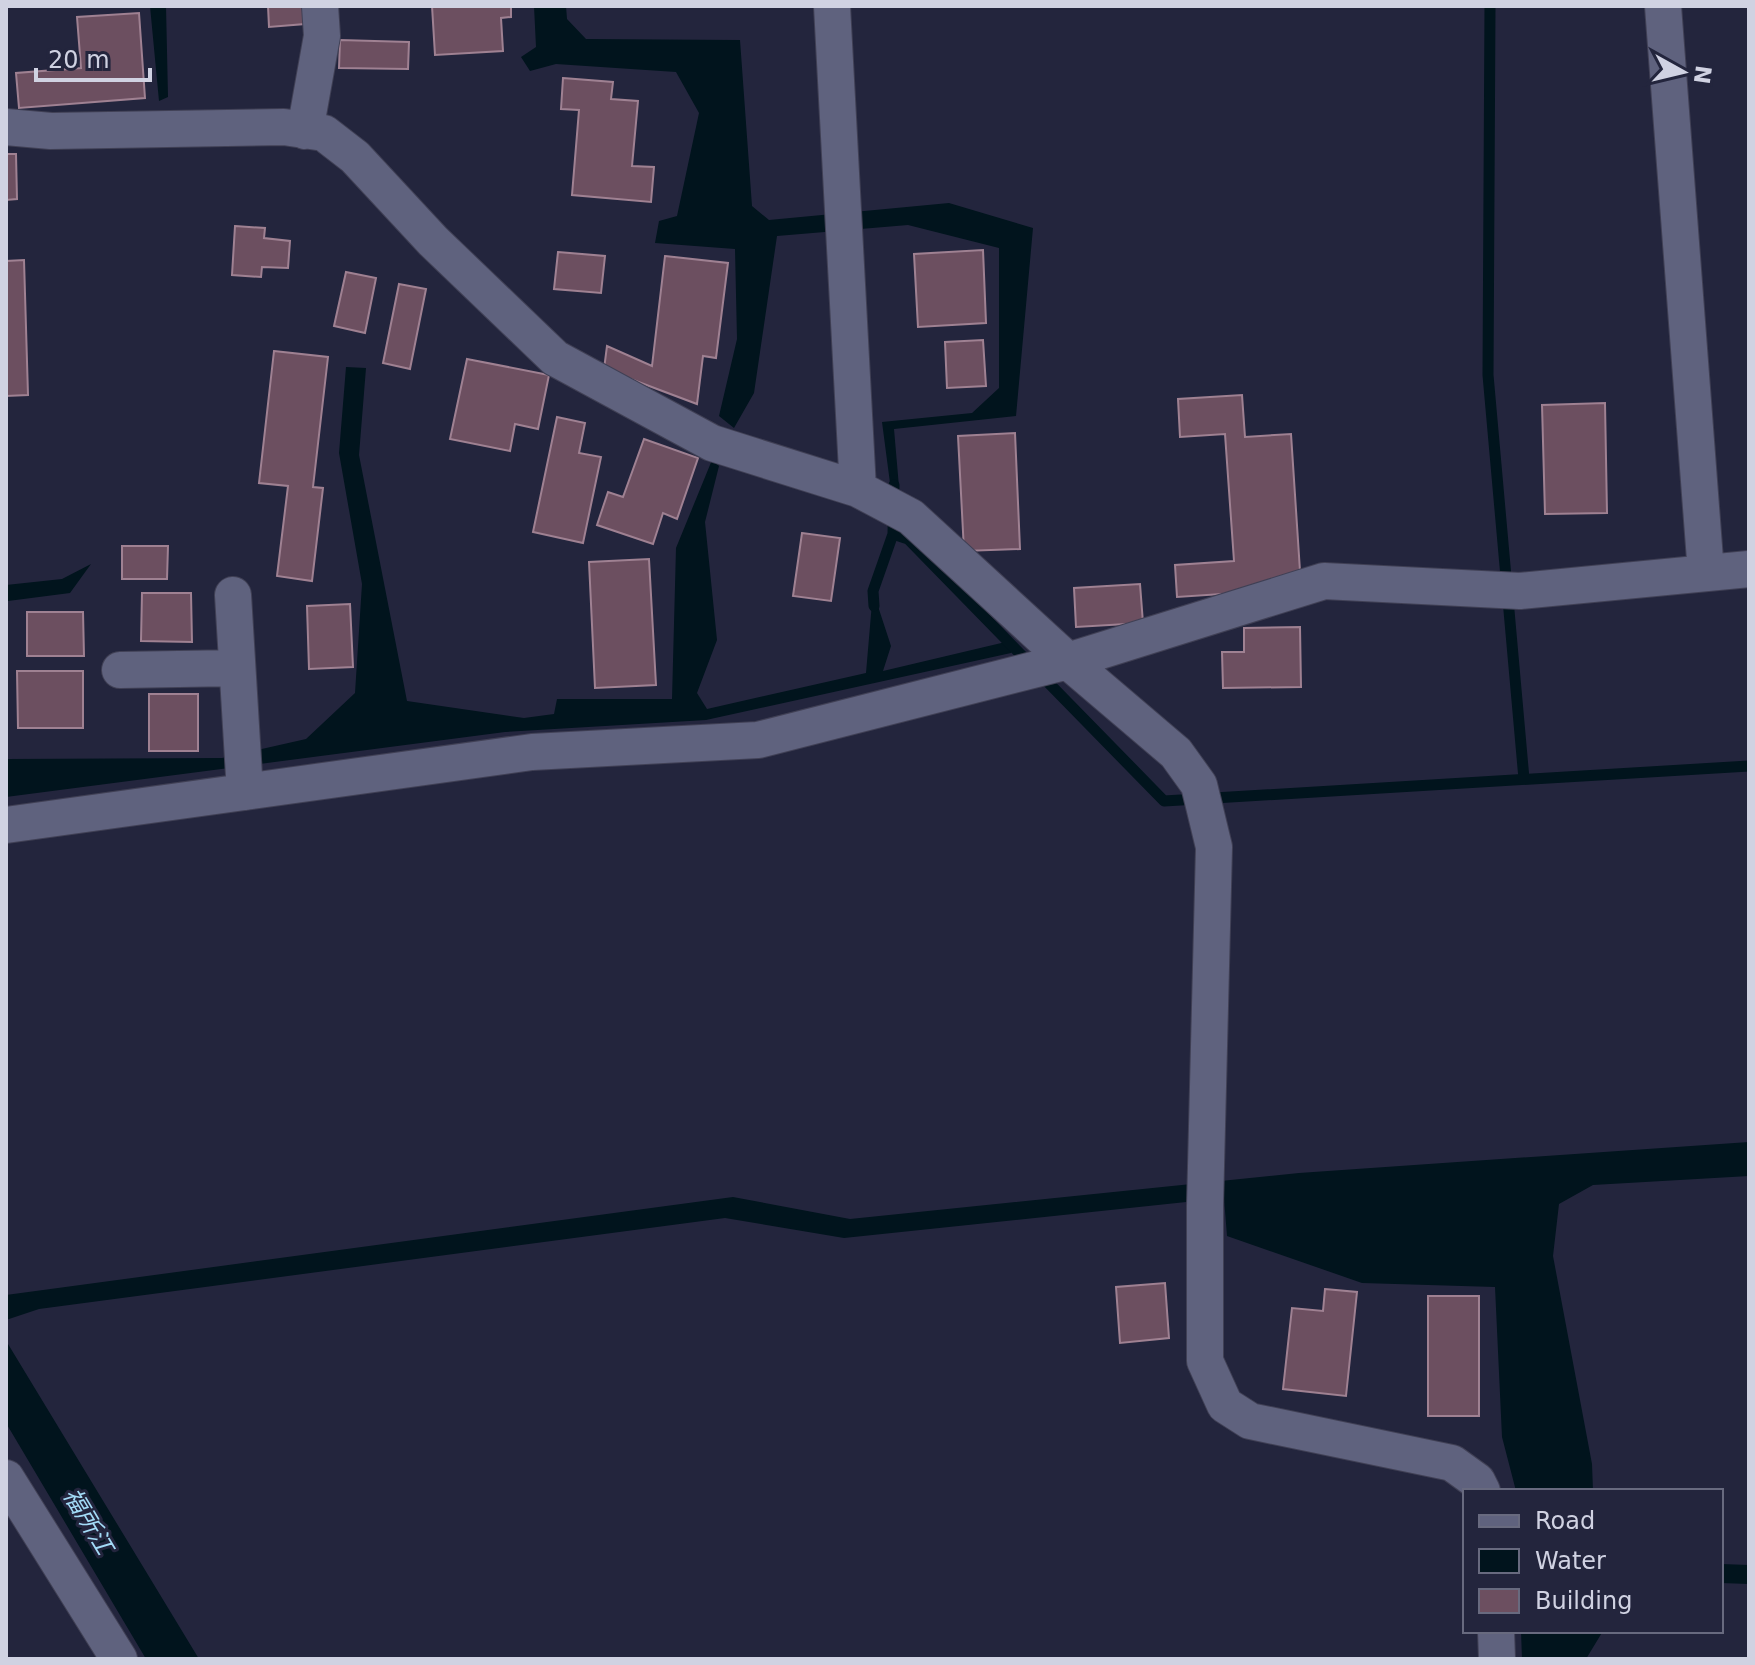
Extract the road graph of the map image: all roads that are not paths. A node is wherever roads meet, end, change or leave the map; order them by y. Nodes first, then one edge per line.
1 (320, 6) edge
2 (832, 6) edge
3 (1663, 6) edge
4 (6, 127) edge
5 (305, 131) junction
6 (868, 494) junction
7 (1749, 569) edge
8 (1706, 573) junction
9 (233, 595) dead end
10 (1068, 661) junction
11 (237, 668) junction
12 (120, 670) dead end
13 (244, 785) junction
14 (6, 825) edge
15 (6, 1478) edge
16 (1481, 1489) edge
17 (1496, 1633) edge
18 (119, 1659) edge
19 (1497, 1659) edge

1 - 5 street
2 - 6 street
3 - 8 street
4 - 5 street
5 - 6 street
6 - 10 street
7 - 8 street
8 - 10 street
9 - 11 street
10 - 13 street
10 - 16 street
11 - 12 street
11 - 13 street
13 - 14 street
15 - 18 street
17 - 19 street

